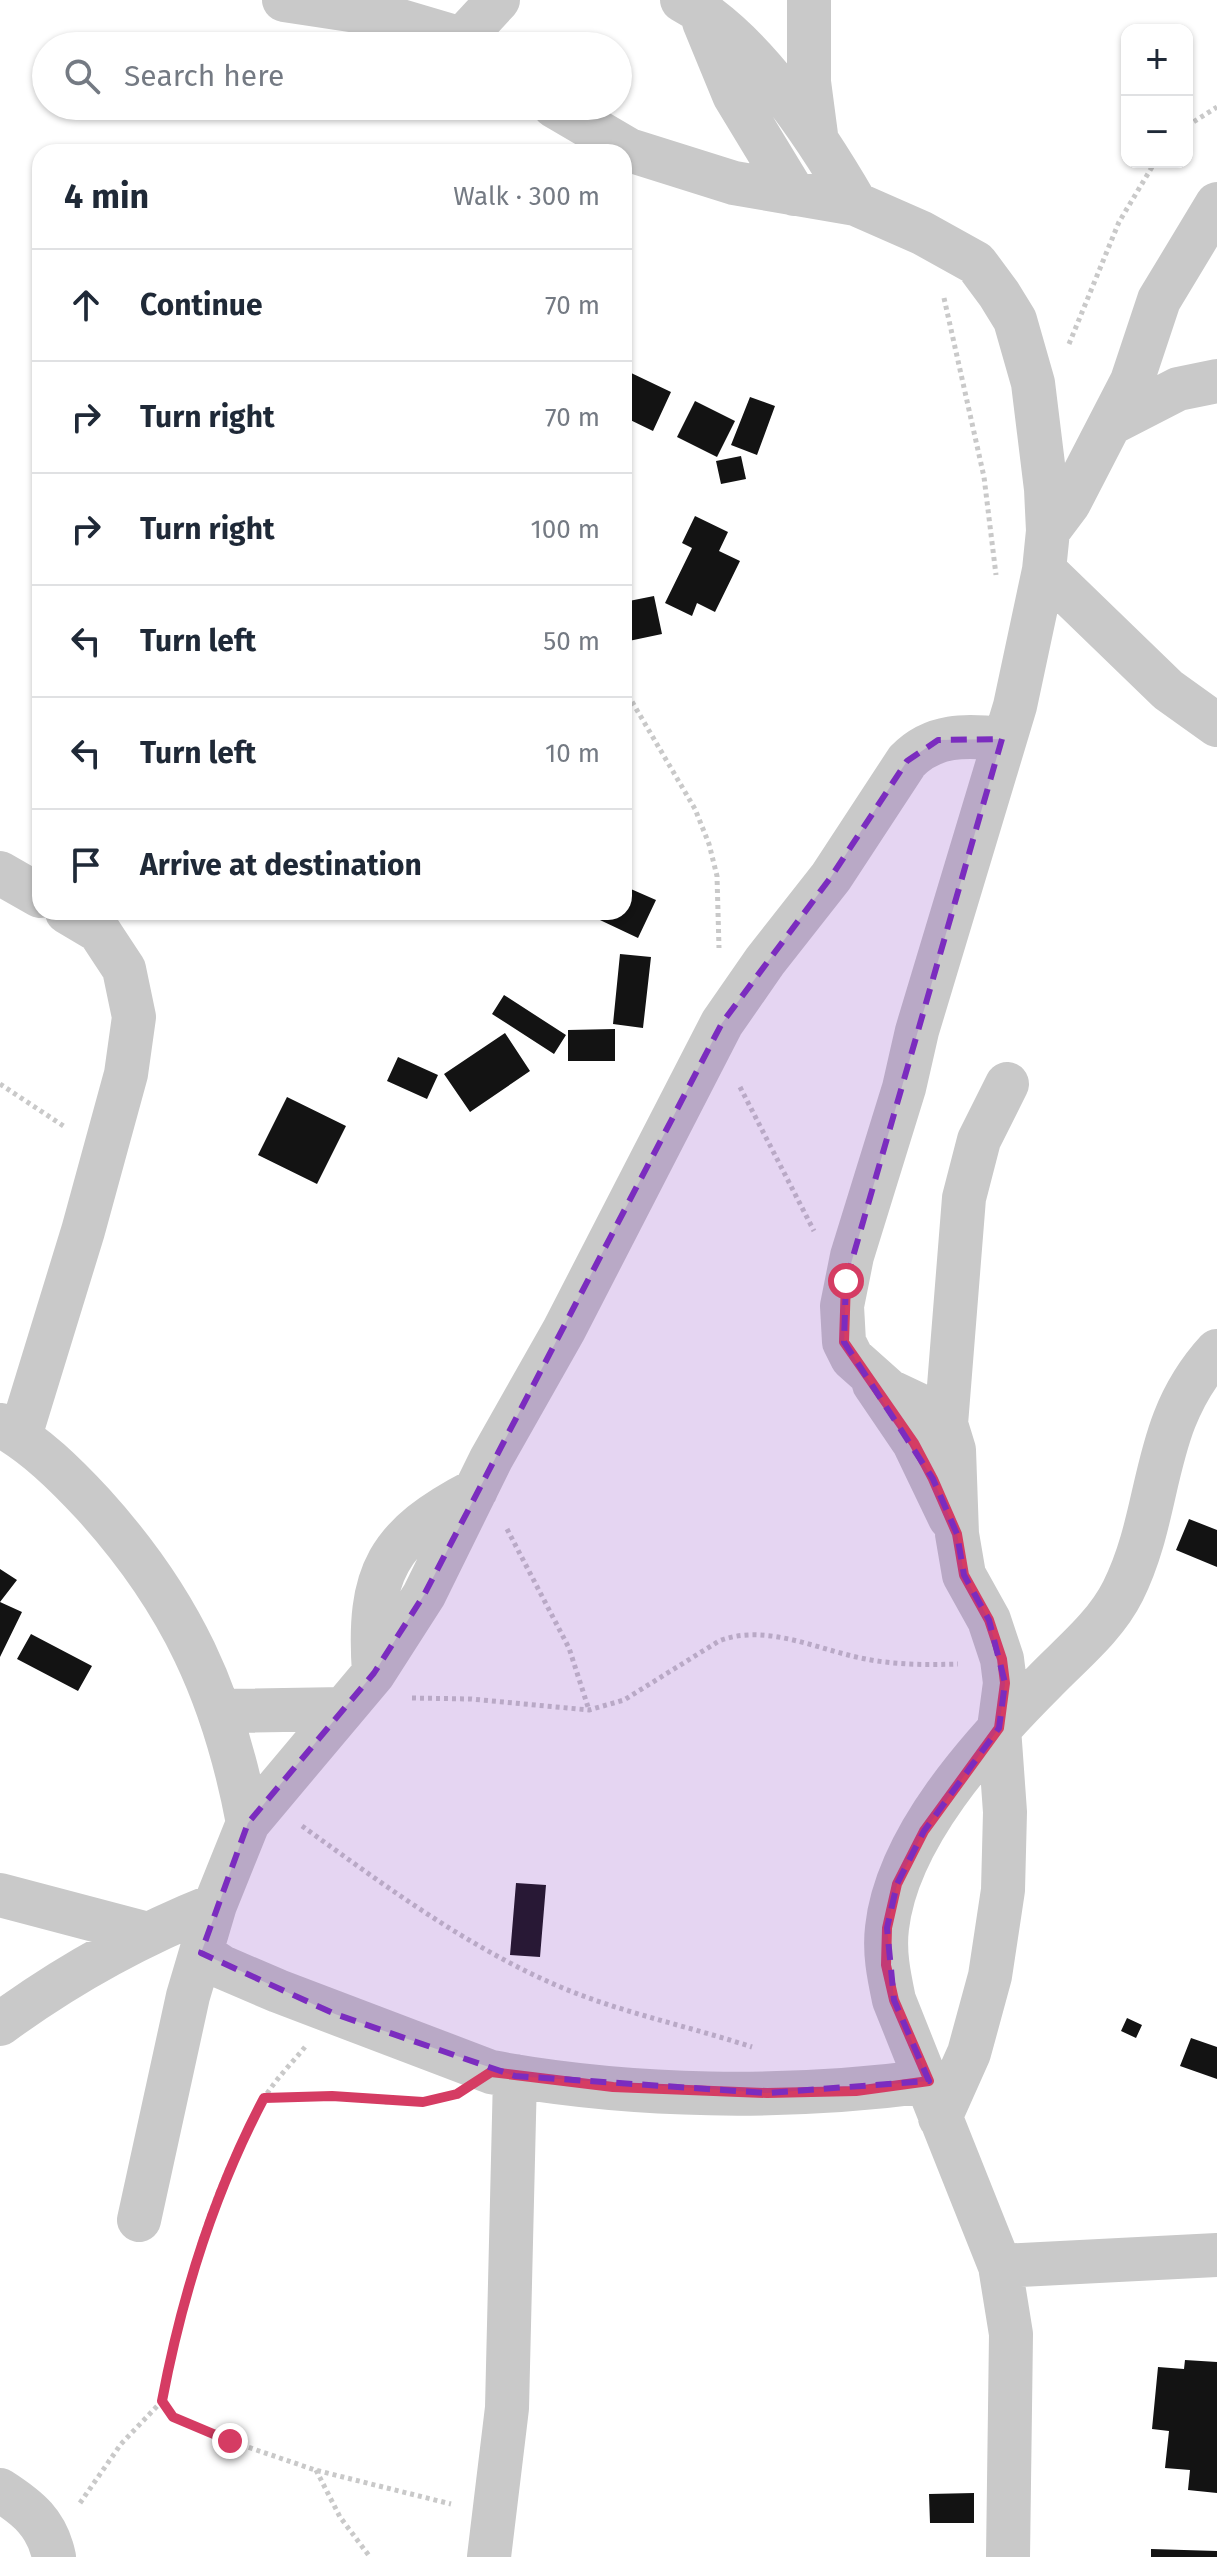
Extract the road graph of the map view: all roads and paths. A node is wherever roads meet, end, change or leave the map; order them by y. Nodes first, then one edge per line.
1 (284, 0) edge
2 (498, 0) edge
3 (809, 0) edge
4 (690, 4) edge
5 (432, 32) edge
6 (474, 32) edge
7 (1217, 107) edge
8 (578, 120) edge
9 (1193, 122) edge
10 (816, 135) junction
11 (619, 144) edge
12 (632, 151) edge
13 (1151, 168) edge
14 (794, 194) junction
15 (856, 204) junction
16 (1217, 204) edge
17 (922, 233) junction
18 (1068, 346) dead end
19 (1217, 381) edge
20 (1110, 424) junction
21 (1046, 551) junction
22 (997, 582) dead end
23 (632, 702) edge
24 (1217, 725) edge
25 (1002, 739) junction
26 (0, 873) edge
27 (32, 891) edge
28 (80, 920) edge
29 (719, 954) dead end
30 (722, 1023) junction
31 (0, 1084) edge
32 (1007, 1084) dead end
33 (110, 1130) junction
34 (816, 1236) dead end
35 (1217, 1351) edge
36 (865, 1372) junction
37 (946, 1424) junction
38 (10, 1430) edge
39 (484, 1474) junction
40 (957, 1534) junction
41 (1002, 1659) junction
42 (344, 1709) junction
43 (589, 1710) junction
44 (220, 1711) junction
45 (999, 1728) junction
46 (258, 1812) junction
47 (0, 1895) edge
48 (215, 1905) junction
49 (144, 1933) junction
50 (201, 1953) junction
51 (335, 2014) junction
52 (0, 2024) edge
53 (762, 2051) dead end
54 (503, 2074) junction
55 (264, 2098) junction
56 (935, 2100) junction
57 (139, 2220) dead end
58 (1217, 2255) edge
59 (1000, 2266) junction
60 (162, 2401) junction
61 (315, 2470) junction
62 (0, 2490) edge
63 (493, 2537) edge
64 (52, 2546) edge
65 (1011, 2551) edge
66 (370, 2557) edge

1 - 5 street
2 - 6 street
3 - 10 street
4 - 10 street
4 - 14 street
7 - 9 path
8 - 11 street
10 - 15 street
12 - 14 street
13 - 18 path
14 - 15 street
15 - 17 street
16 - 20 street
17 - 21 street
17 - 22 path
19 - 20 street
20 - 21 street
21 - 24 street
21 - 25 street
23 - 29 path
25 - 30 street
25 - 36 street
26 - 27 street
28 - 33 street
30 - 34 path
30 - 39 street
31 - 33 path
32 - 37 street
33 - 38 street
35 - 45 street
36 - 37 street
36 - 40 street
37 - 40 street
38 - 44 street
39 - 42 street
39 - 43 path
40 - 41 street
41 - 43 path
41 - 45 street
42 - 43 path
42 - 44 street
42 - 46 street
44 - 46 street
45 - 56 street
45 - 56 street
46 - 48 street
46 - 53 path
47 - 49 street
48 - 49 street
48 - 50 street
49 - 52 street
50 - 51 street
50 - 57 street
51 - 54 street
51 - 55 path
54 - 55 path
54 - 56 street
54 - 63 street
55 - 60 path
56 - 59 street
58 - 59 street
59 - 65 street
60 - 61 path
60 - 64 path
61 - 63 path
61 - 66 path
62 - 64 street

